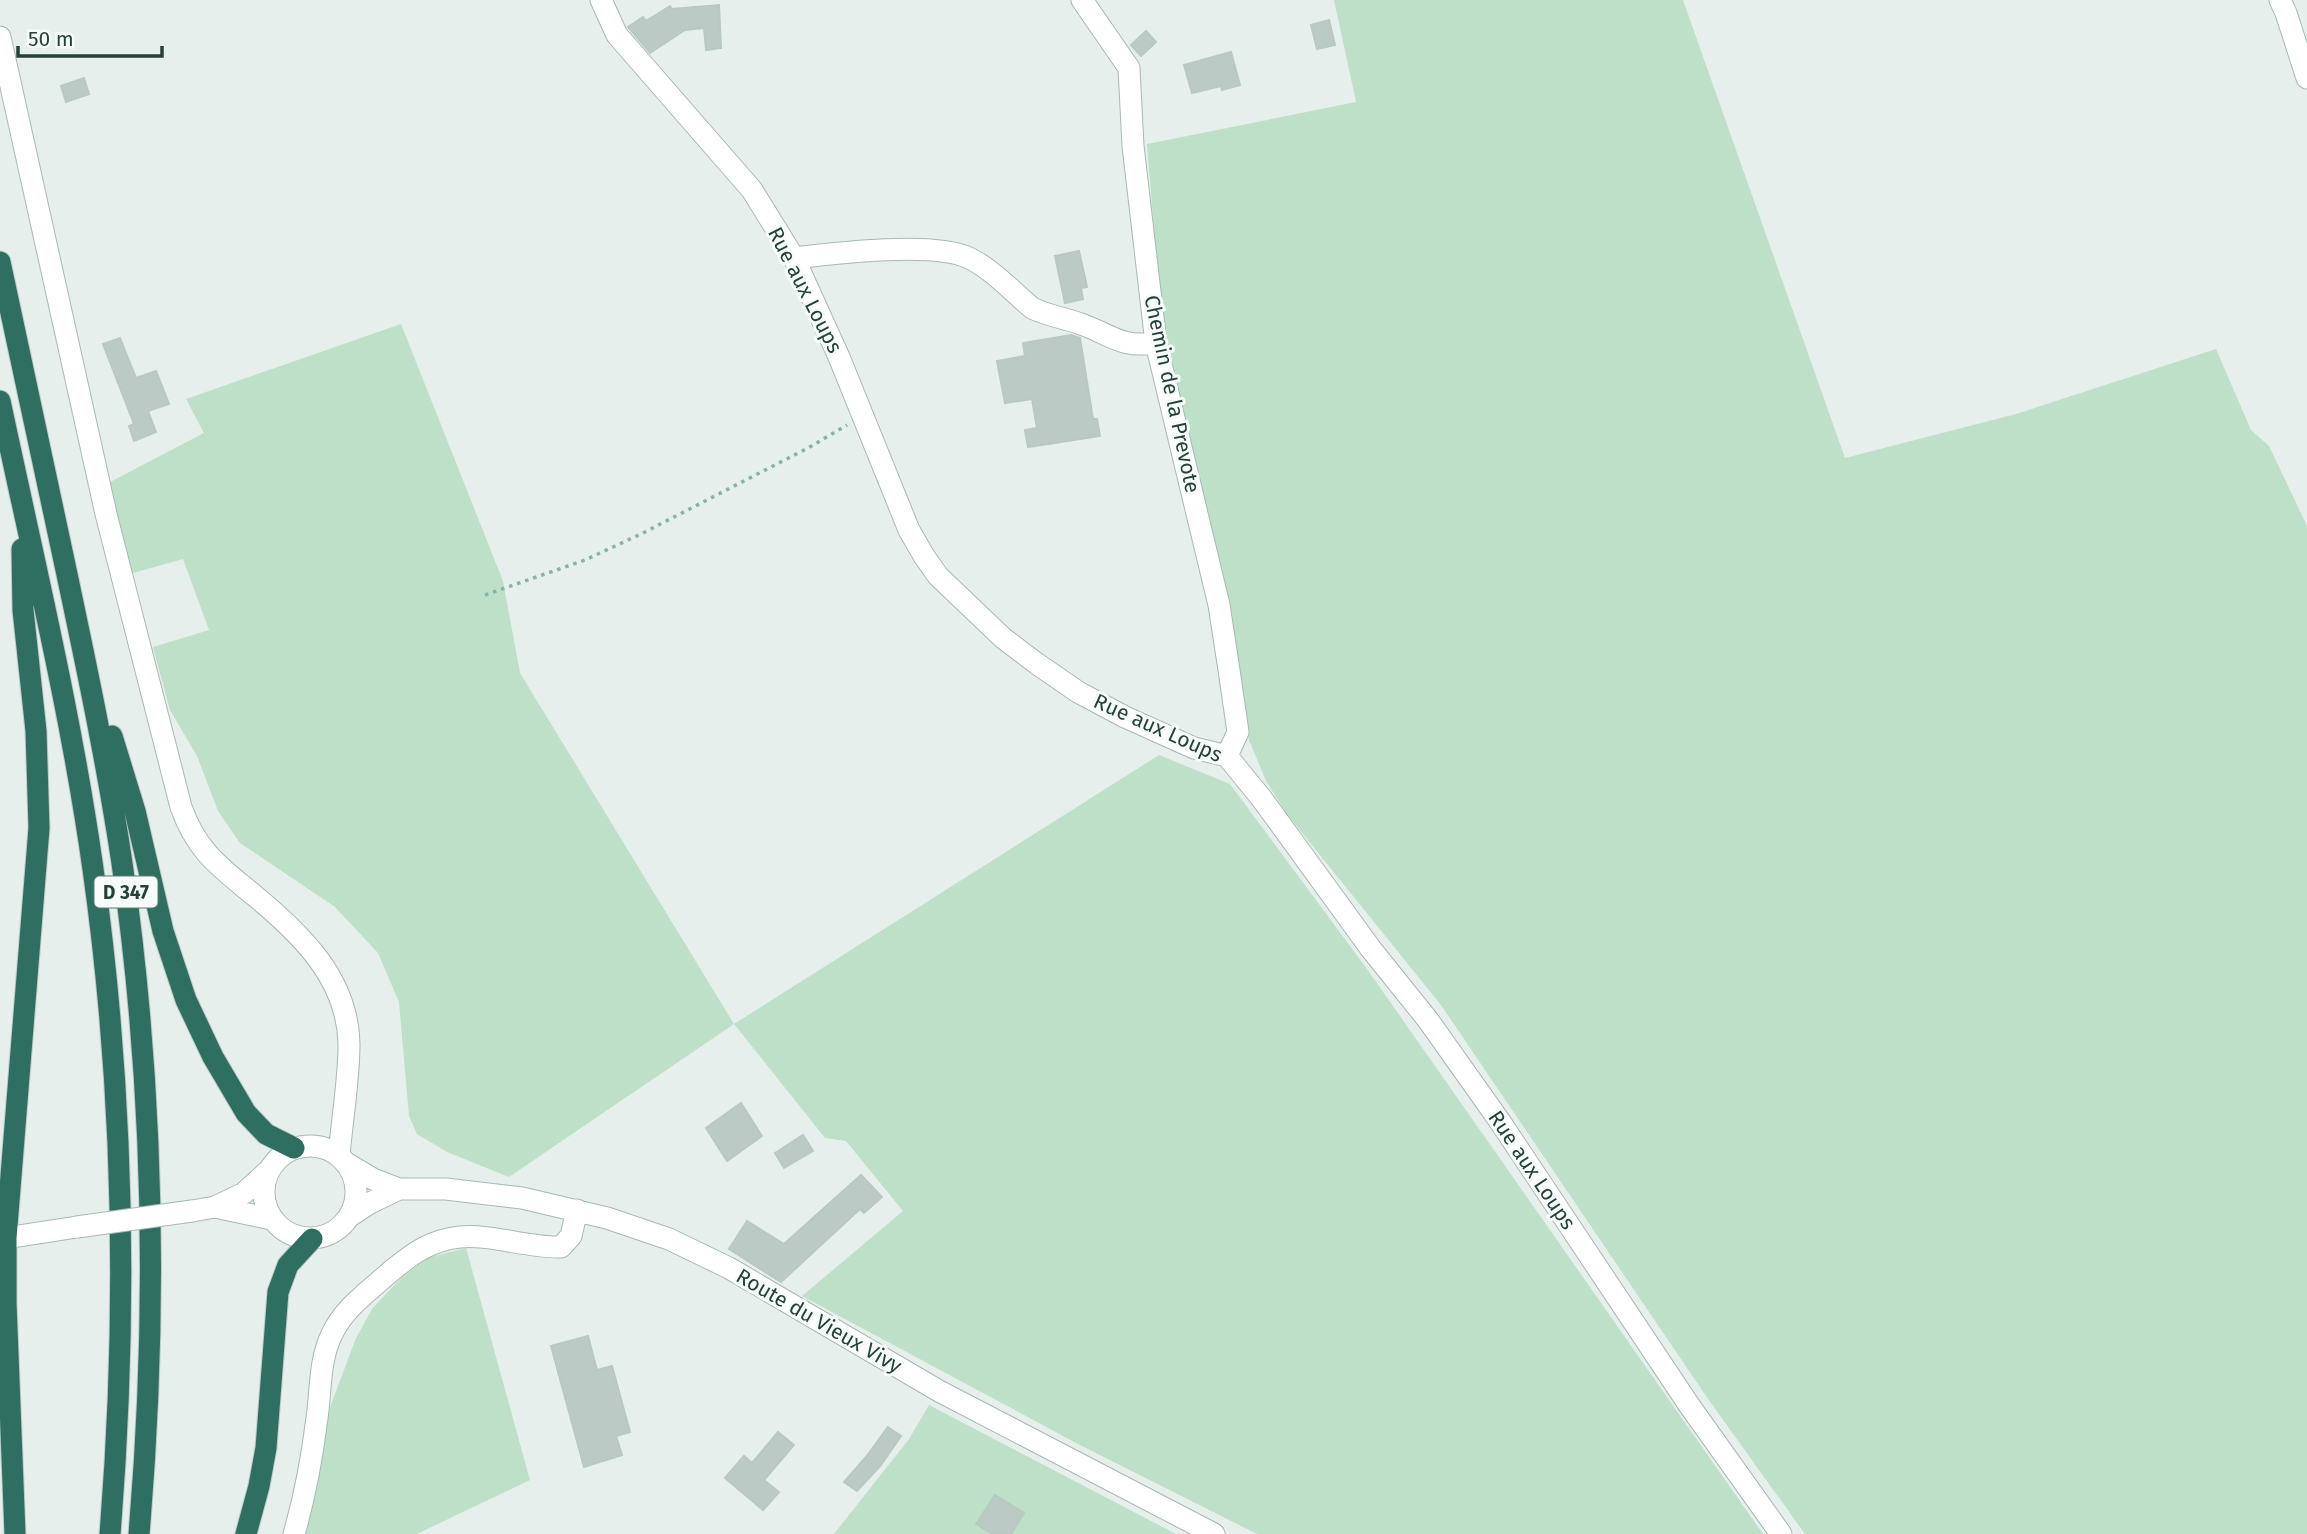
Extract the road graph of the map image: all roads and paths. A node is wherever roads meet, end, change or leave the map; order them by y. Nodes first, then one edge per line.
1 (601, 0) edge
2 (1082, 0) edge
3 (2283, 6) edge
4 (0, 37) edge
5 (2307, 78) edge
6 (794, 258) junction
7 (0, 262) edge
8 (1156, 343) junction
9 (0, 401) edge
10 (863, 415) junction
11 (21, 501) junction
12 (485, 595) dead end
13 (79, 634) junction
14 (1227, 756) junction
15 (343, 1103) junction
16 (303, 1147) junction
17 (343, 1159) junction
18 (268, 1171) junction
19 (398, 1189) junction
20 (215, 1208) junction
21 (578, 1210) junction
22 (350, 1216) junction
23 (271, 1219) junction
24 (3, 1239) edge
25 (312, 1239) junction
26 (15, 1534) edge
27 (110, 1534) edge
28 (139, 1534) edge
29 (246, 1534) edge
30 (294, 1534) edge
31 (1213, 1534) edge
32 (1780, 1534) edge

1 - 6 street, Rue aux Loups
2 - 8 street, Chemin de la Prevote
3 - 5 street
4 - 15 street
6 - 8 street
6 - 10 street, Rue aux Loups
7 - 13 highway, D 347
8 - 14 street, Chemin de la Prevote
9 - 11 highway, D 347
10 - 12 path
10 - 14 street, Rue aux Loups
11 - 24 highway
11 - 27 highway, D 347
13 - 16 highway
13 - 28 highway, D 347
14 - 32 street, Rue aux Loups
15 - 16 street
15 - 17 street
16 - 17 street
16 - 18 street
17 - 19 street, Route du Vieux Vivy
17 - 22 street
18 - 20 street
18 - 23 street
19 - 21 street, Route du Vieux Vivy
19 - 22 street, Route du Vieux Vivy
20 - 23 street
20 - 24 street, bridge
21 - 30 street
21 - 31 street, Route du Vieux Vivy
22 - 25 street
23 - 25 street
24 - 26 highway
25 - 29 highway

